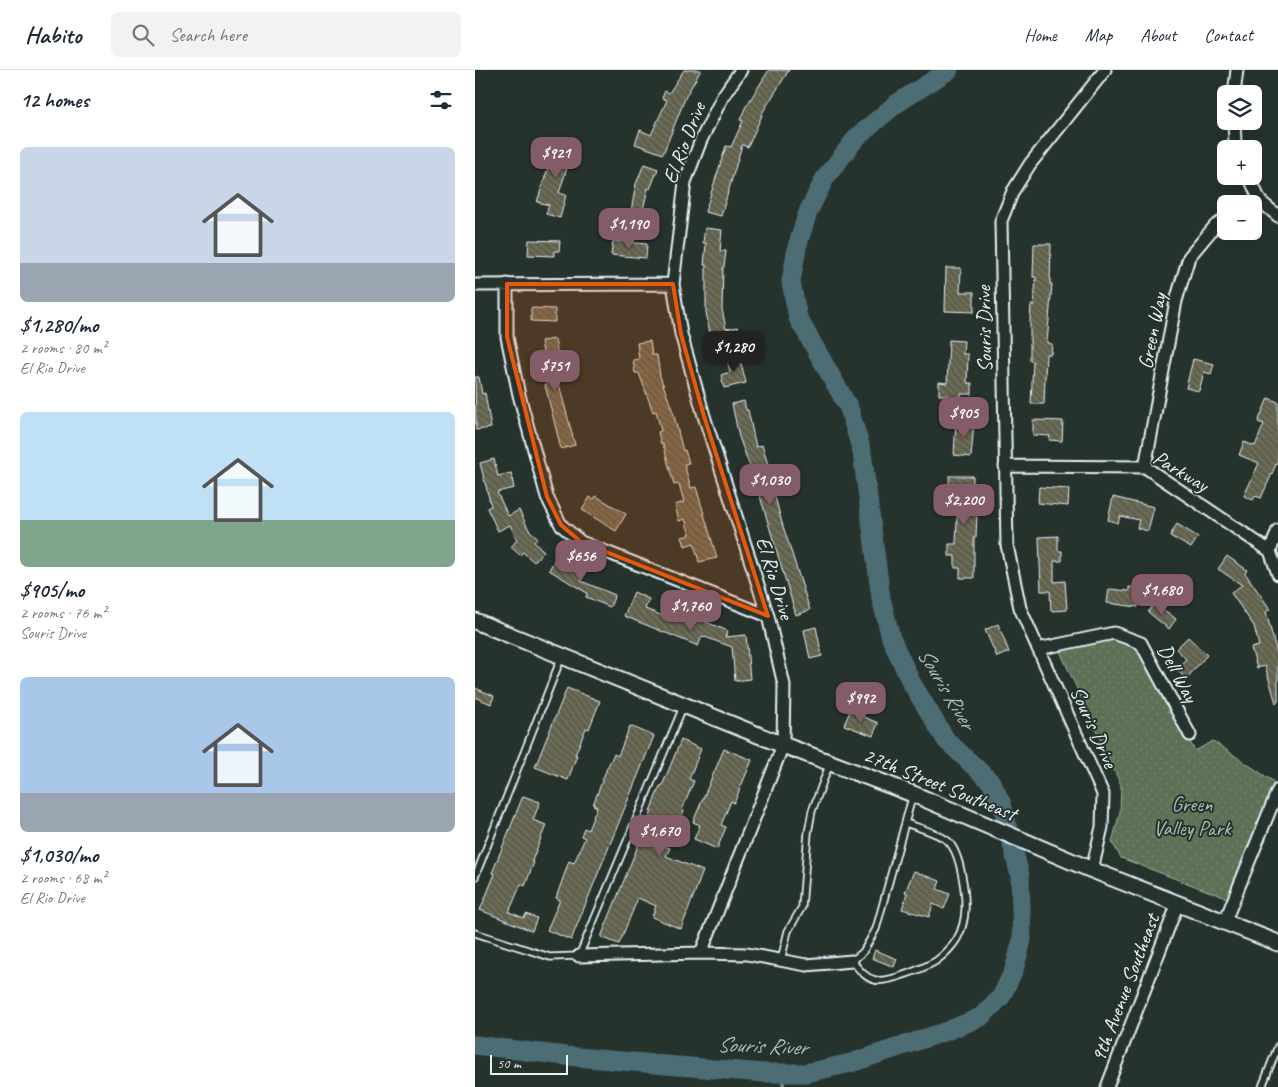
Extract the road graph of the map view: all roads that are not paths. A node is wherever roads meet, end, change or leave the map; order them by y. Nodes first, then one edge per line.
1 (741, 70) edge
2 (1105, 70) edge
3 (1237, 70) edge
4 (1235, 85) edge
5 (1262, 206) edge
6 (1278, 216) edge
7 (1217, 225) edge
8 (507, 284) junction
9 (673, 284) junction
10 (475, 285) edge
11 (1005, 466) junction
12 (1145, 467) junction
13 (1278, 530) edge
14 (1269, 551) junction
15 (1278, 574) edge
16 (768, 616) junction
17 (475, 620) edge
18 (1038, 649) junction
19 (563, 655) junction
20 (684, 705) junction
21 (1190, 734) dead end
22 (783, 745) junction
23 (830, 763) junction
24 (1278, 790) edge
25 (913, 794) junction
26 (906, 823) junction
27 (1092, 870) junction
28 (475, 877) edge
29 (1179, 903) junction
30 (1225, 921) junction
31 (475, 933) edge
32 (1276, 940) edge
33 (701, 953) junction
34 (579, 956) junction
35 (781, 960) junction
36 (853, 961) junction
37 (1278, 1046) edge
38 (1107, 1087) edge
39 (1261, 1087) edge

1 - 9 street, El Rio Drive
2 - 11 street, Souris Drive
3 - 4 street
5 - 6 street
7 - 12 street, Green Way
8 - 9 street
8 - 10 street
8 - 16 street
9 - 16 street, El Rio Drive
11 - 12 street, Parkway
11 - 18 street, Souris Drive
12 - 14 street, Parkway
13 - 14 street
14 - 15 street
16 - 22 street, El Rio Drive
17 - 19 street, 27th Street Southeast
18 - 21 street, Dell Way
18 - 27 street, Souris Drive
19 - 20 street, 27th Street Southeast
19 - 28 lane
20 - 22 street, 27th Street Southeast
20 - 34 lane
22 - 23 street, 27th Street Southeast
22 - 33 street, El Rio Drive
23 - 25 street, 27th Street Southeast
23 - 35 lane
24 - 30 street
25 - 26 lane
25 - 27 street, 27th Street Southeast
26 - 36 lane
26 - 36 lane
27 - 29 street, 27th Street Southeast
29 - 30 street, 27th Street Southeast
29 - 38 street, 9th Avenue Southeast
30 - 32 street, 27th Street Southeast
31 - 34 lane
33 - 34 street
33 - 35 street
35 - 36 street
37 - 39 lane

